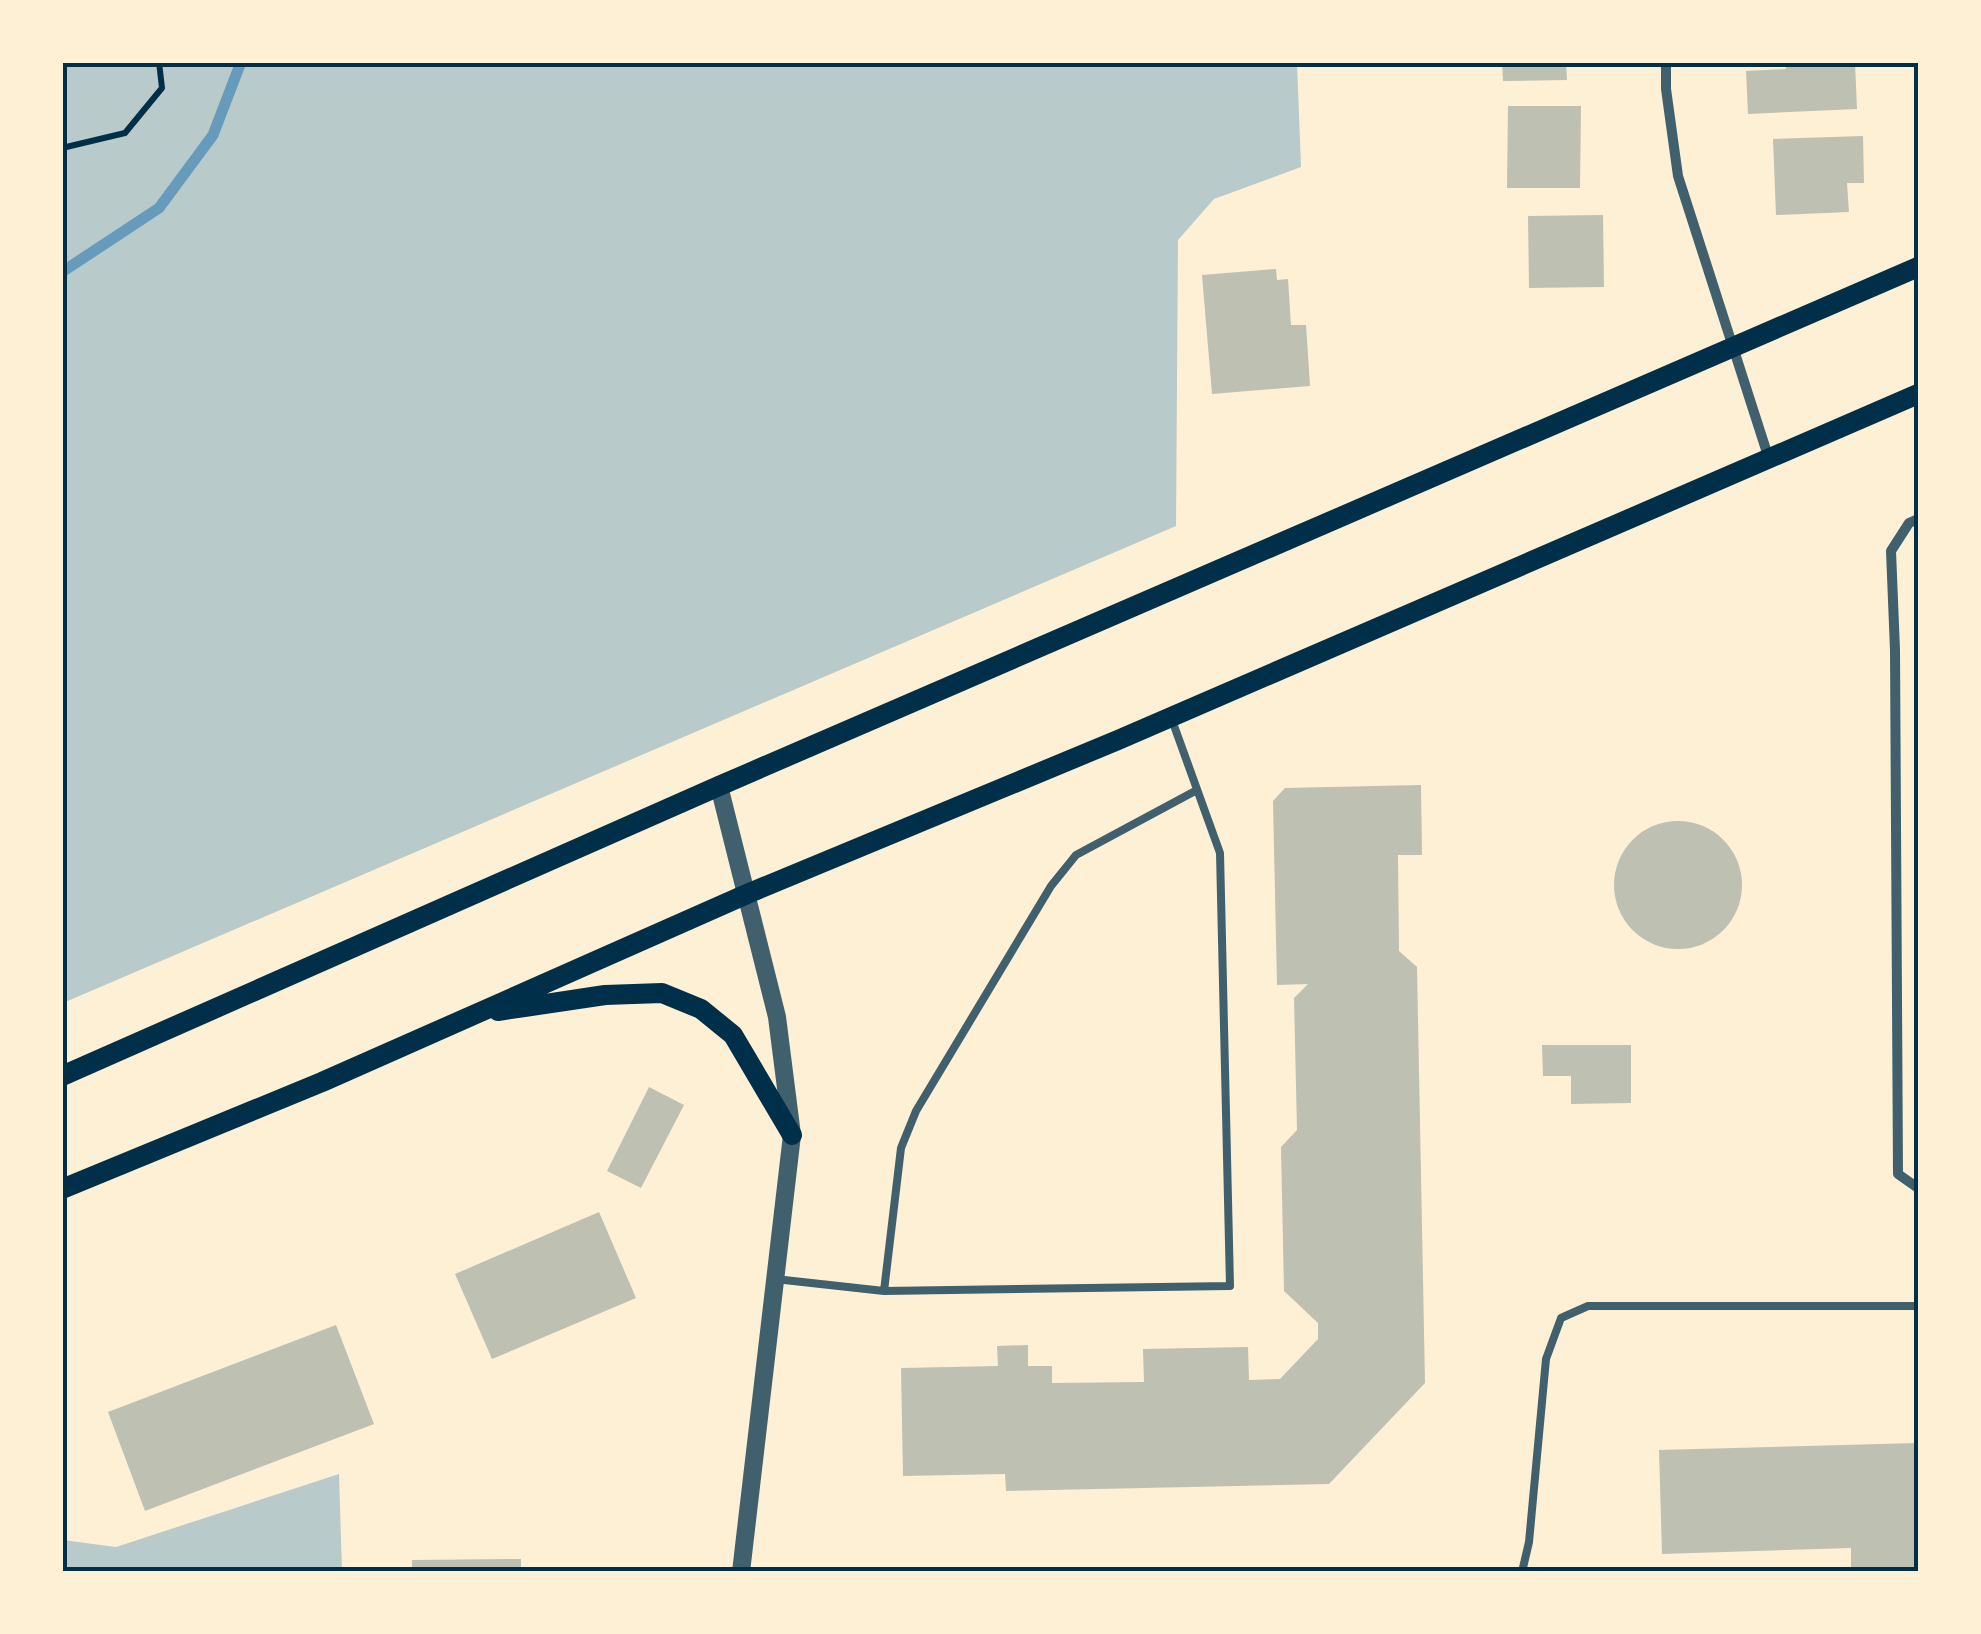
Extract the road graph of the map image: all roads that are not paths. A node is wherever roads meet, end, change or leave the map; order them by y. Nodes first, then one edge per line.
1 (1666, 62) edge
2 (1918, 266) edge
3 (1732, 347) junction
4 (1918, 394) edge
5 (1769, 459) junction
6 (1918, 519) edge
7 (1170, 717) junction
8 (719, 786) junction
9 (1197, 790) junction
10 (748, 894) junction
11 (472, 1016) junction
12 (62, 1076) edge
13 (792, 1135) junction
14 (1918, 1188) edge
15 (62, 1189) edge
16 (775, 1279) junction
17 (884, 1291) junction
18 (1918, 1306) edge
19 (741, 1572) edge
20 (1522, 1572) edge

1 - 3 street
2 - 3 main road
3 - 5 street
3 - 8 main road
4 - 5 main road
5 - 7 main road
6 - 14 street
7 - 9 lane
7 - 10 main road
8 - 10 street
8 - 12 main road
9 - 17 lane
9 - 17 lane
10 - 11 main road
10 - 13 street
11 - 13 main road
11 - 15 main road
13 - 16 street
16 - 17 lane
16 - 19 street
18 - 20 lane

